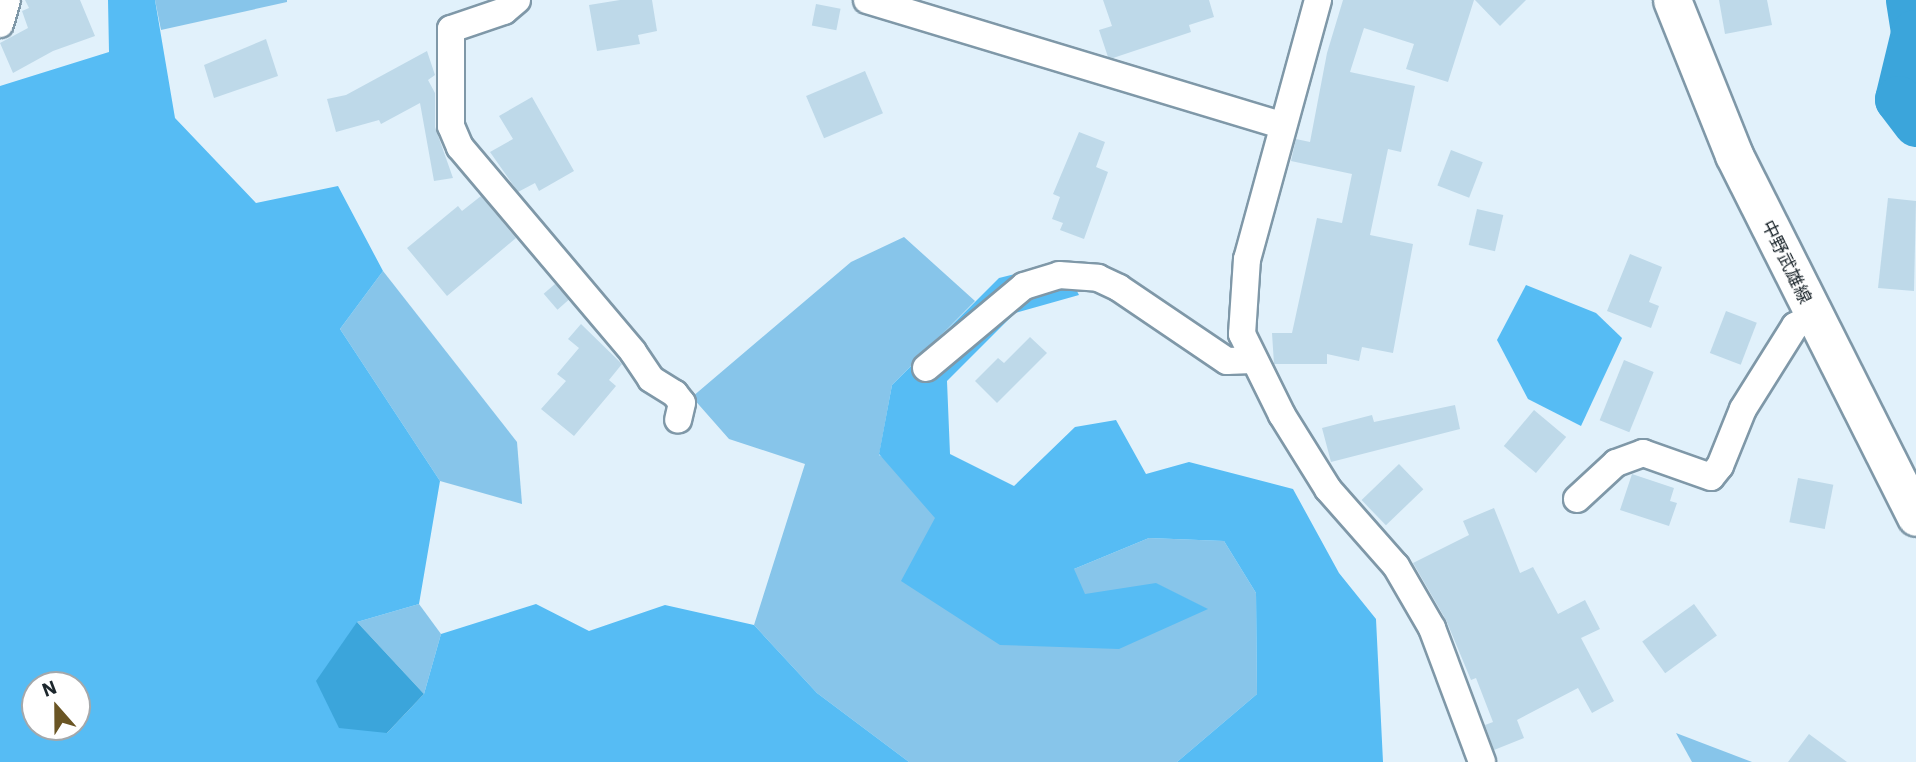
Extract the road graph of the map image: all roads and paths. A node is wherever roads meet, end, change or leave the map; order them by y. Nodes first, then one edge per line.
1 (7, 0) edge
2 (517, 0) edge
3 (528, 0) edge
4 (538, 0) edge
5 (867, 0) edge
6 (1318, 0) edge
7 (1672, 0) edge
8 (0, 24) edge
9 (1280, 125) junction
10 (1812, 317) junction
11 (1252, 360) junction
12 (926, 368) dead end
13 (678, 420) dead end
14 (1577, 499) dead end
15 (1916, 517) edge
16 (1482, 762) edge

1 - 8 street
2 - 13 street
3 - 4 street
5 - 9 street
6 - 9 street
7 - 10 main road, 中野武雄線
9 - 11 street
10 - 14 street
10 - 15 main road, 中野武雄線
11 - 12 street
11 - 16 street

